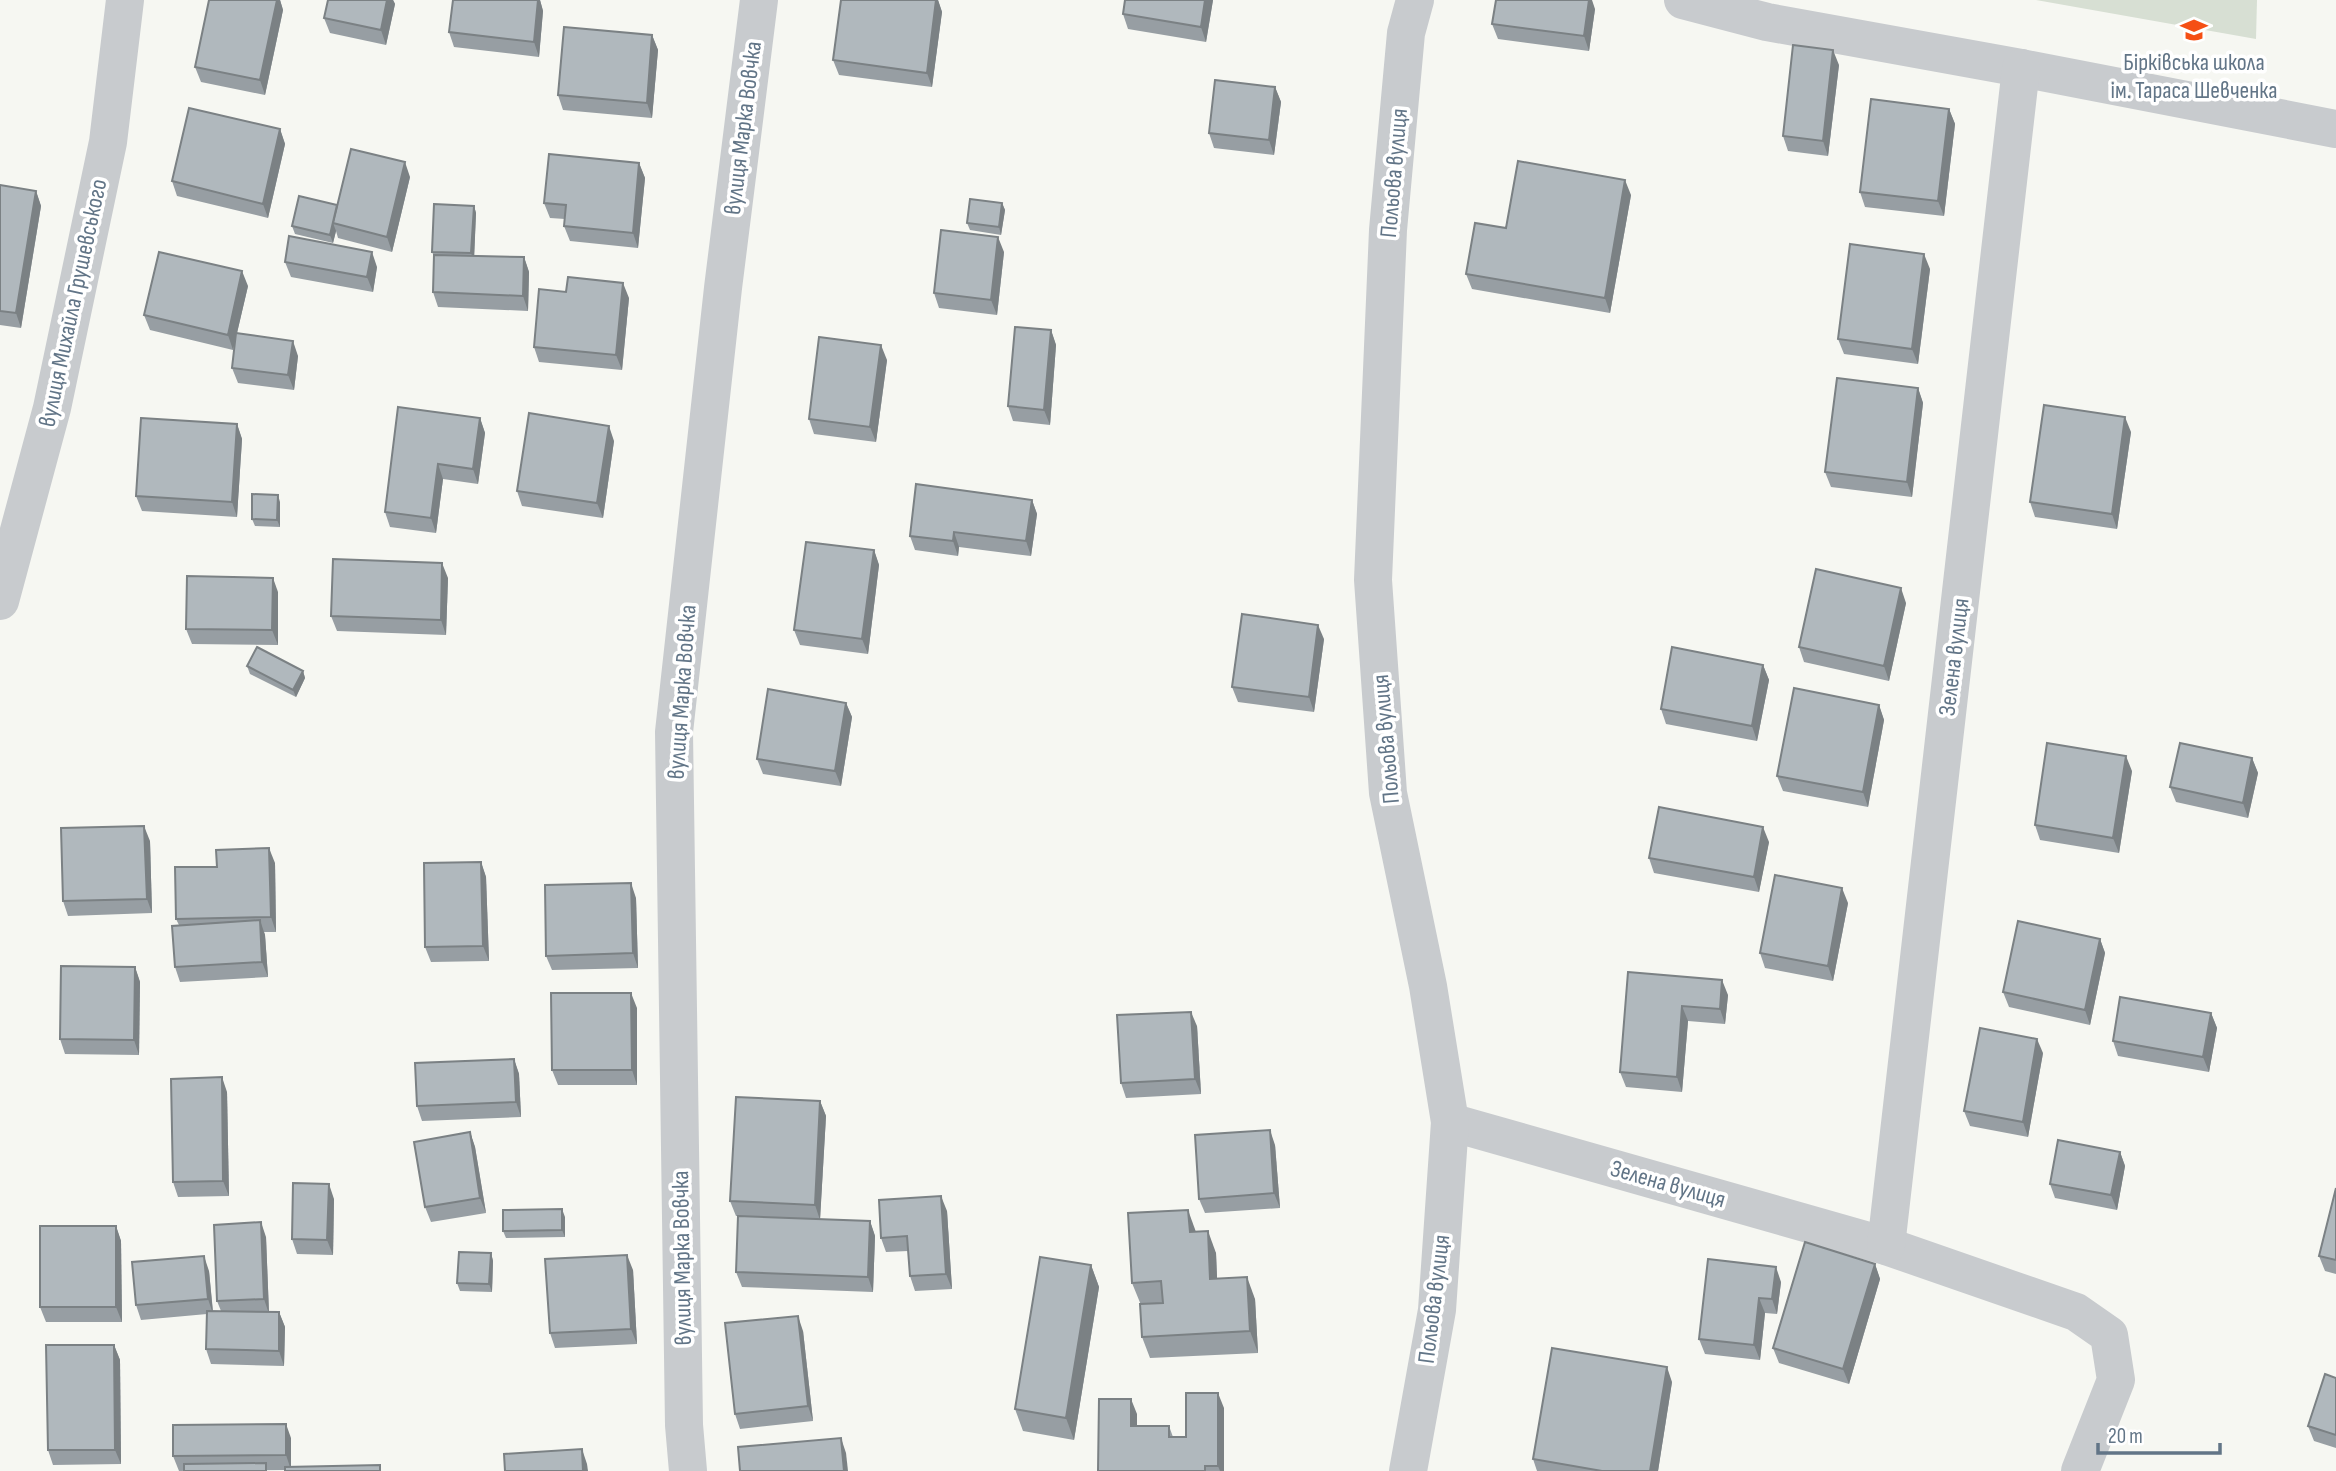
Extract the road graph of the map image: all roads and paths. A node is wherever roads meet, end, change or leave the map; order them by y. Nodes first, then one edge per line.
1 (125, 0) edge
2 (759, 0) edge
3 (1415, 0) edge
4 (1683, 0) edge
5 (2021, 68) junction
6 (2336, 129) edge
7 (0, 601) edge
8 (1450, 1122) junction
9 (1886, 1246) junction
10 (688, 1471) edge
11 (1408, 1471) edge
12 (2080, 1471) edge

1 - 7 street, вулиця Михайла Грушевського
2 - 10 street, вулиця Марка Вовчка
3 - 8 street, Польова вулиця
4 - 5 street
5 - 6 street
5 - 9 street, Зелена вулиця
8 - 9 street, Зелена вулиця
8 - 11 street, Польова вулиця
9 - 12 street, Зелена вулиця

